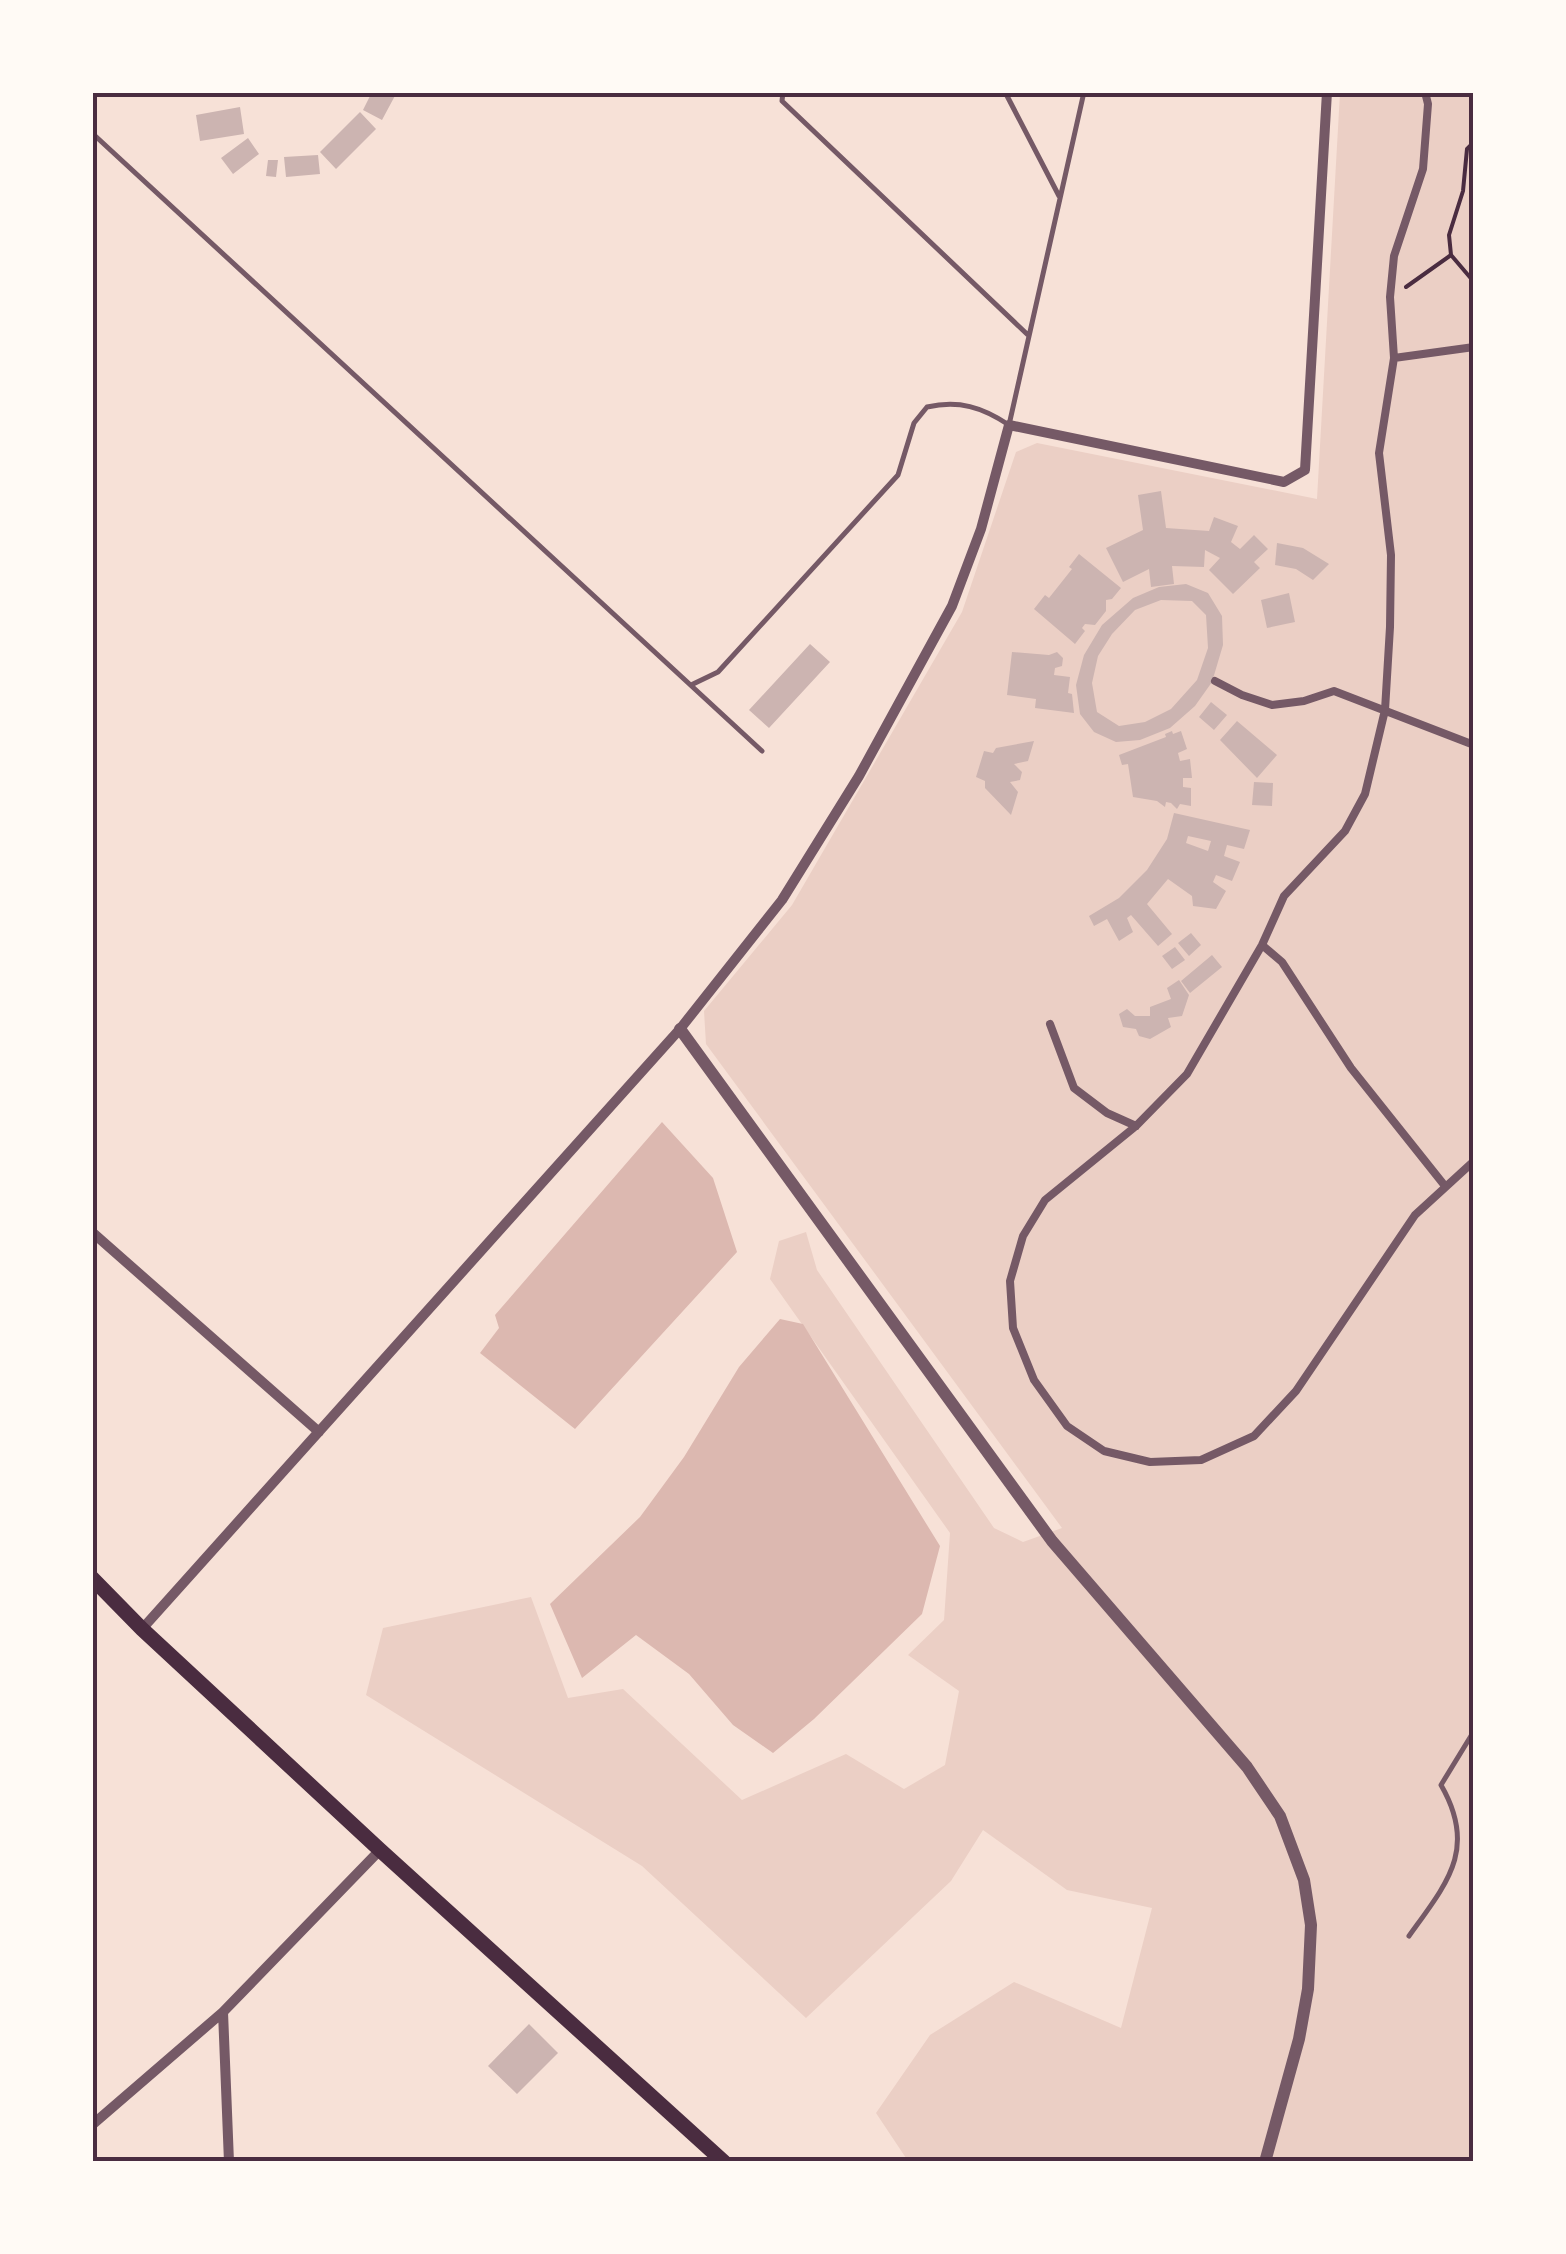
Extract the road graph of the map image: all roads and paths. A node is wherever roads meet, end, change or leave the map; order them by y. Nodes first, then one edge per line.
1 (784, 92) edge
2 (1004, 92) edge
3 (1084, 92) edge
4 (1326, 92) edge
5 (1425, 92) edge
6 (92, 133) edge
7 (1474, 142) edge
8 (1060, 198) junction
9 (1452, 256) junction
10 (1474, 282) edge
11 (1390, 298) junction
12 (1028, 335) junction
13 (1474, 346) edge
14 (1394, 358) junction
15 (1009, 425) junction
16 (1215, 681) dead end
17 (691, 685) junction
18 (1385, 710) junction
19 (1474, 744) edge
20 (762, 751) dead end
21 (1262, 944) junction
22 (1050, 1024) dead end
23 (680, 1029) junction
24 (1136, 1126) junction
25 (1474, 1161) edge
26 (1444, 1186) junction
27 (92, 1232) edge
28 (319, 1432) junction
29 (92, 1578) edge
30 (142, 1629) junction
31 (1474, 1731) edge
32 (380, 1850) junction
33 (1409, 1936) dead end
34 (223, 2012) junction
35 (92, 2125) edge
36 (228, 2162) edge
37 (724, 2162) edge
38 (1266, 2162) edge

1 - 12 lane
2 - 8 lane
3 - 8 lane
4 - 15 street
5 - 11 street
6 - 17 lane
7 - 9 path
8 - 12 lane
9 - 10 path
9 - 11 path
11 - 14 street
12 - 15 lane
13 - 14 street
14 - 18 street
15 - 17 lane
15 - 23 street
16 - 18 street
17 - 20 lane
18 - 19 street
18 - 21 street
21 - 24 street
21 - 26 street
22 - 24 street
23 - 28 street
23 - 38 street
24 - 26 street
25 - 26 street
27 - 28 street
28 - 30 street
29 - 30 highway
30 - 32 highway
31 - 33 lane
32 - 34 street
32 - 37 highway
34 - 35 street
34 - 36 street

